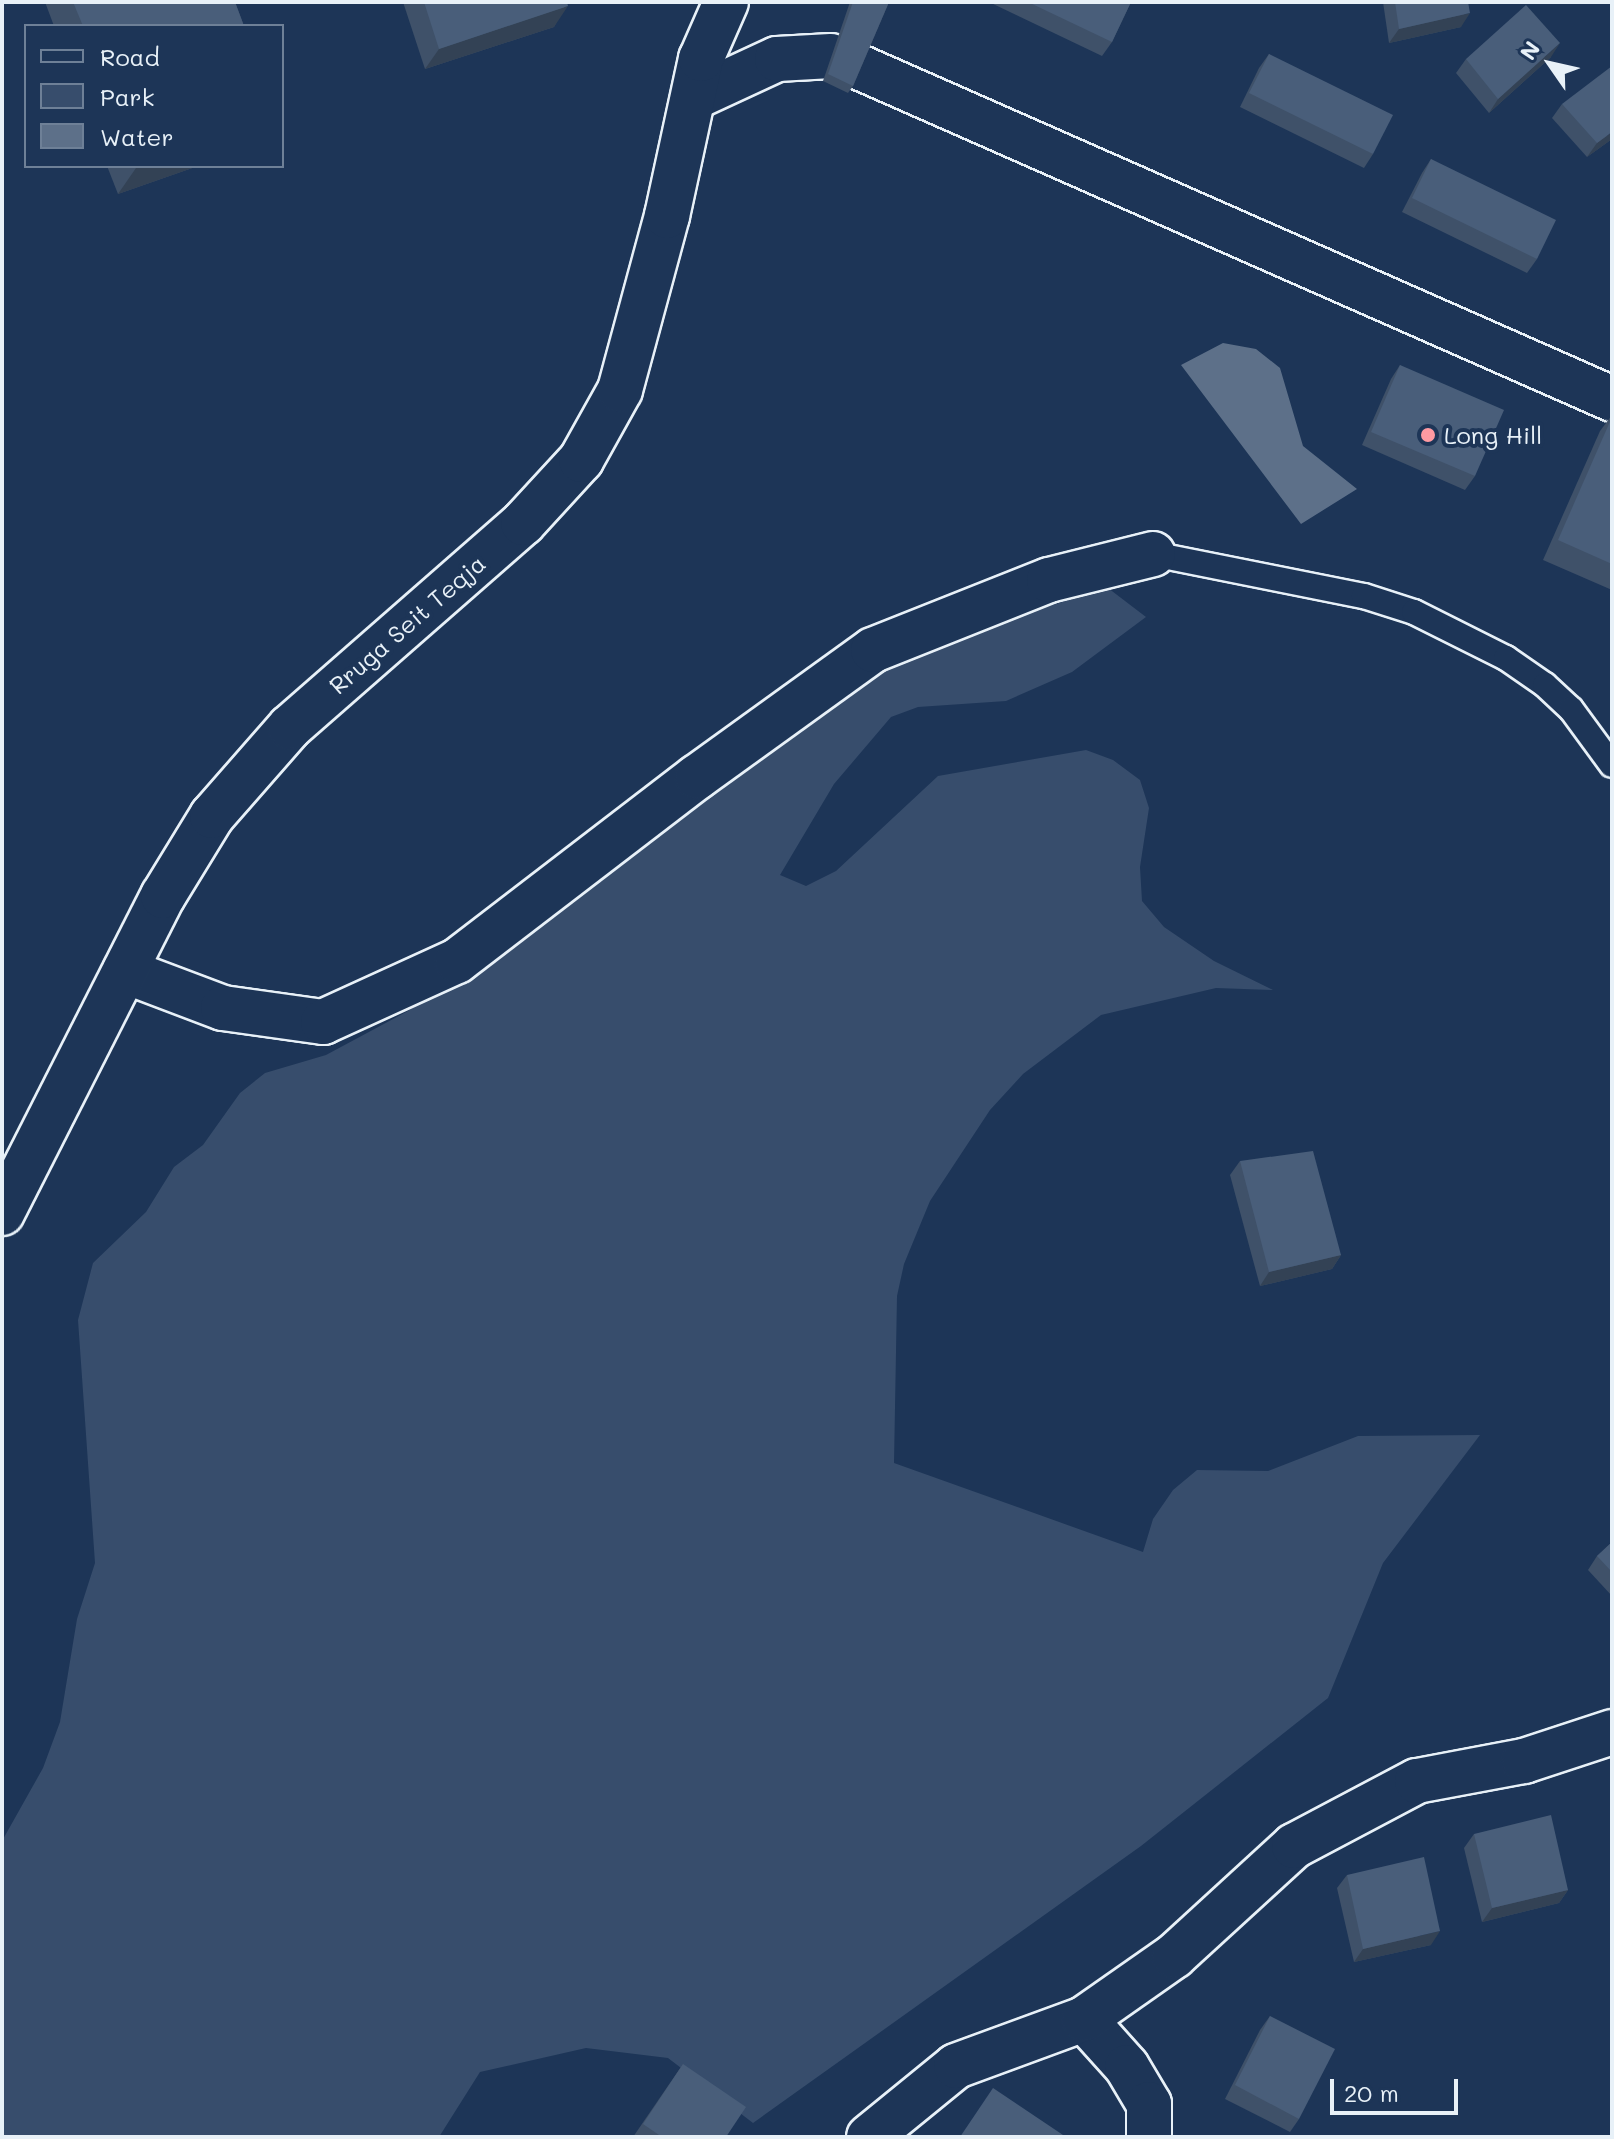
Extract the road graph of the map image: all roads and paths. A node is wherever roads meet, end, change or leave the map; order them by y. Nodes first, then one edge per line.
1 (713, 9) edge
2 (697, 96) junction
3 (1612, 399) edge
4 (1153, 554) joint
5 (1612, 765) edge
6 (125, 971) junction
7 (2, 1213) edge
8 (1612, 1732) edge
9 (1084, 2019) junction
10 (869, 2137) edge
11 (1149, 2137) edge

1 - 2 street, Rruga Seit Teqja
2 - 3 street
2 - 6 street, Rruga Seit Teqja
4 - 5 lane
4 - 6 street
6 - 7 street, Rruga Seit Teqja
8 - 9 street
9 - 10 street
9 - 11 street

